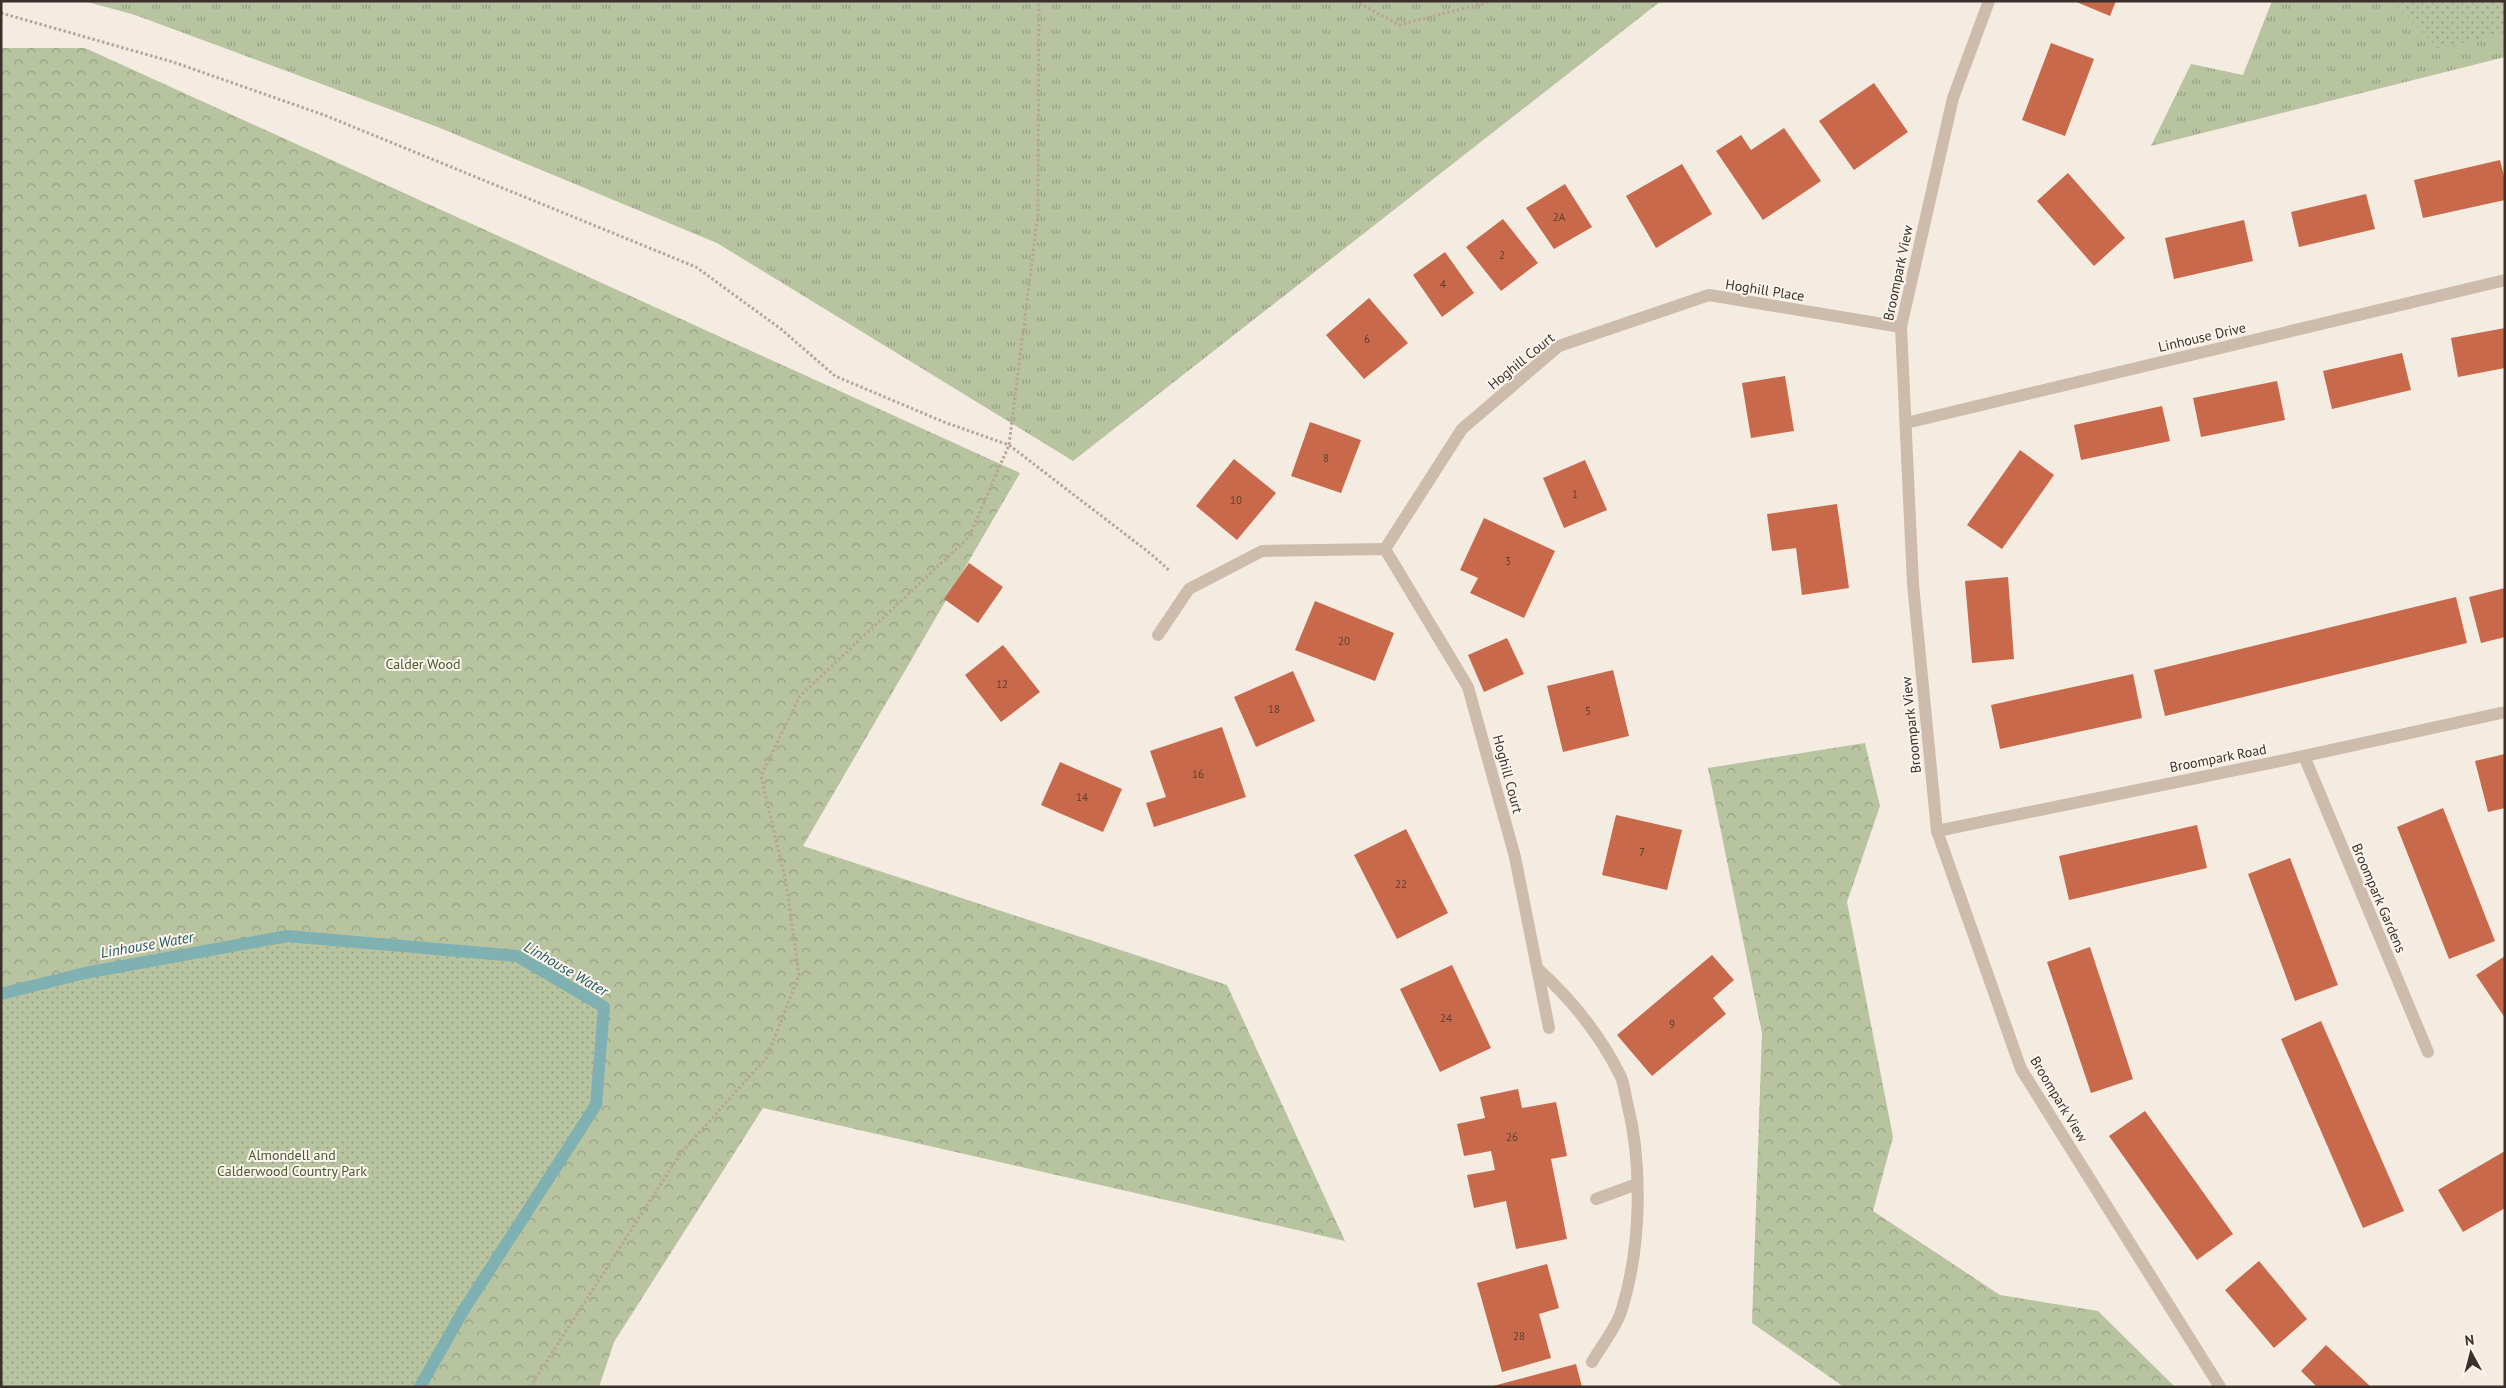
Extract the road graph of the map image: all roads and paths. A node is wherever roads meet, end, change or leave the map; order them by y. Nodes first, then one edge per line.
1 (1039, 1) edge
2 (1356, 1) edge
3 (1492, 1) edge
4 (1989, 1) edge
5 (1, 13) edge
6 (2505, 280) edge
7 (1628, 323) joint
8 (1901, 327) junction
9 (1906, 423) junction
10 (1009, 445) junction
11 (1385, 549) junction
12 (1189, 589) junction
13 (1158, 635) dead end
14 (2505, 712) edge
15 (2304, 756) junction
16 (1937, 831) junction
17 (1538, 969) junction
18 (1549, 1028) dead end
19 (2428, 1052) dead end
20 (1637, 1184) junction
21 (1596, 1199) dead end
22 (1592, 1362) dead end
23 (530, 1387) edge
24 (2220, 1387) edge

1 - 10 path
2 - 3 path
4 - 8 street, Broompark View
5 - 10 path
6 - 9 street, Linhouse Drive
7 - 8 street, Hoghill Place
7 - 11 street, Hoghill Court
8 - 9 street, Broompark View
9 - 16 street, Broompark View
10 - 12 path
10 - 23 path
11 - 12 street
11 - 17 street, Hoghill Court
12 - 13 street
14 - 15 street, Broompark Road
15 - 16 street, Broompark Road
15 - 19 street, Broompark Gardens
16 - 24 street, Broompark View
17 - 18 street, Hoghill Court
17 - 20 street
20 - 21 street
20 - 22 street

